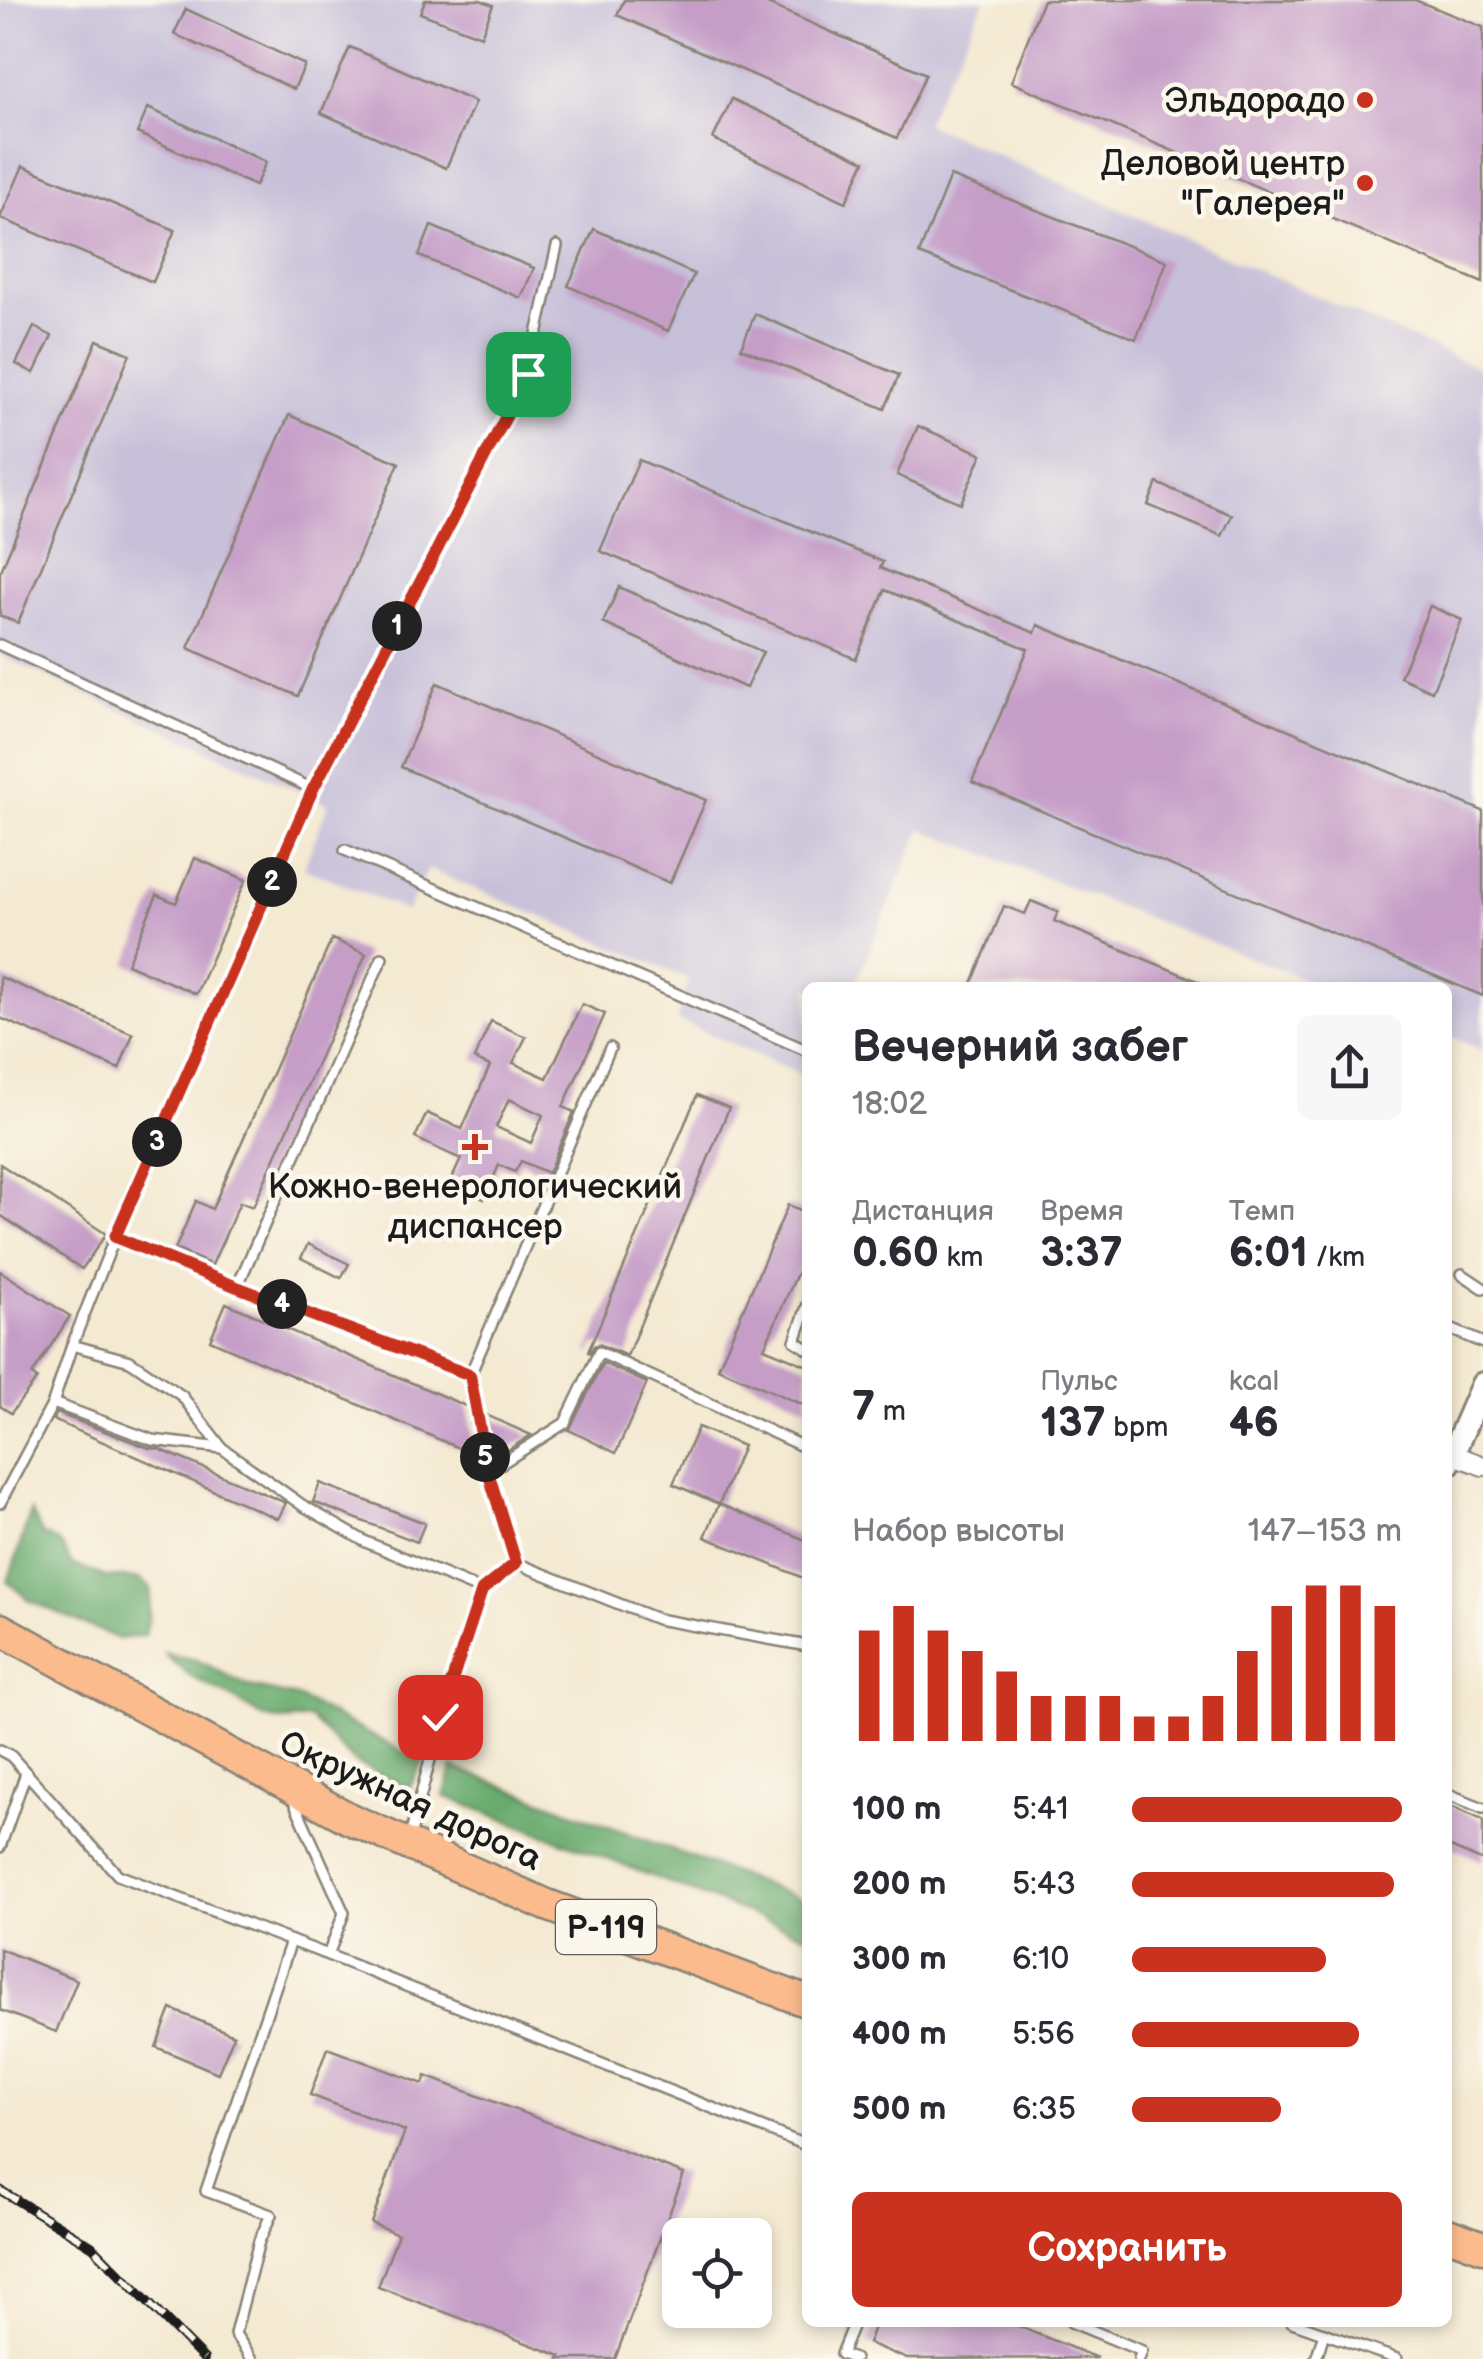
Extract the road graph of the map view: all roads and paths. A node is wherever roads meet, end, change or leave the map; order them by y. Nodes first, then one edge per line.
1 (557, 246) dead end
2 (0, 645) edge
3 (313, 789) junction
4 (345, 850) dead end
5 (382, 958) dead end
6 (610, 1048) dead end
7 (802, 1048) edge
8 (115, 1237) junction
9 (1462, 1274) dead end
10 (237, 1287) junction
11 (1483, 1288) edge
12 (802, 1321) edge
13 (1452, 1330) edge
14 (1483, 1343) edge
15 (72, 1345) junction
16 (802, 1345) edge
17 (470, 1375) junction
18 (1483, 1384) edge
19 (52, 1403) junction
20 (802, 1446) edge
21 (222, 1448) junction
22 (1452, 1454) edge
23 (1452, 1459) edge
24 (1483, 1466) edge
25 (488, 1472) junction
26 (0, 1502) edge
27 (516, 1563) junction
28 (482, 1590) junction
29 (0, 1629) edge
30 (802, 1645) edge
31 (0, 1750) edge
32 (26, 1773) junction
33 (286, 1786) junction
34 (1452, 1796) edge
35 (1483, 1808) edge
36 (408, 1844) junction
37 (0, 1847) edge
38 (291, 1940) junction
39 (328, 1954) junction
40 (802, 2000) edge
41 (802, 2144) edge
42 (1452, 2235) edge
43 (1483, 2247) edge
44 (852, 2327) edge
45 (1083, 2327) edge
46 (1305, 2327) edge
47 (1324, 2334) junction
48 (252, 2359) edge
49 (854, 2359) edge
50 (1139, 2359) edge
51 (1316, 2359) edge
52 (1397, 2359) edge

1 - 3 lane
2 - 3 lane
3 - 8 lane
4 - 7 lane
5 - 10 lane
6 - 17 lane
8 - 10 lane
8 - 15 lane
9 - 11 lane
10 - 17 lane
12 - 16 lane
13 - 14 lane
15 - 19 lane
15 - 21 lane
17 - 25 lane
18 - 22 street
19 - 21 lane
19 - 26 lane
20 - 25 lane
21 - 28 lane
23 - 24 street
25 - 27 lane
27 - 28 lane
27 - 30 lane
28 - 36 lane
29 - 33 highway, Окружная дорога / Р-119
31 - 32 lane
32 - 37 lane
32 - 38 lane
33 - 36 highway, Окружная дорога / Р-119
33 - 39 lane
34 - 35 lane
36 - 40 highway, Окружная дорога / Р-119
38 - 39 lane
38 - 48 lane
39 - 41 lane
42 - 43 highway
44 - 49 lane
45 - 50 lane
46 - 47 lane
47 - 51 lane
47 - 52 lane

